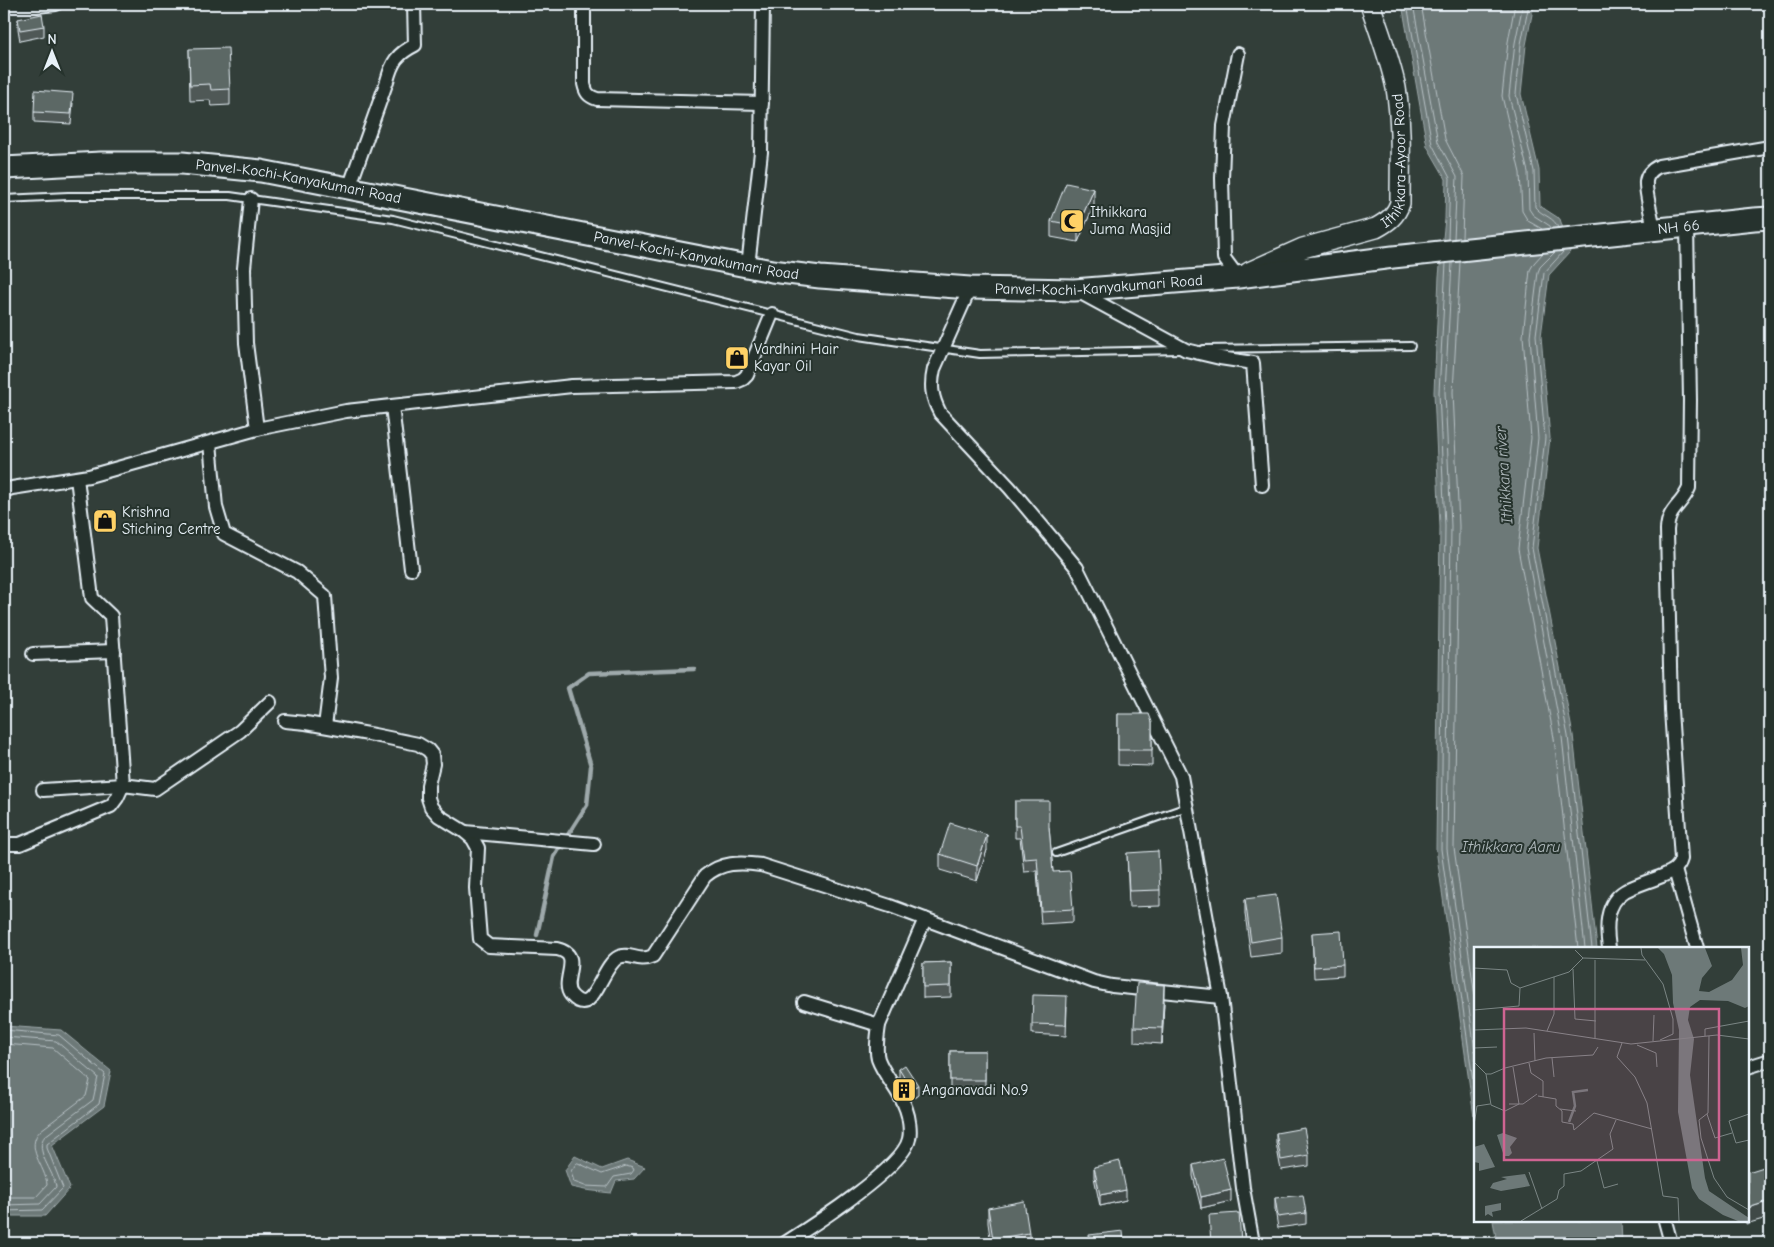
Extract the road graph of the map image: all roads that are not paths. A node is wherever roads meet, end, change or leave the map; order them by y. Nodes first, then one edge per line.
1 (56, 4) edge
2 (414, 4) edge
3 (584, 4) edge
4 (763, 4) edge
5 (1370, 4) edge
6 (4, 6) edge
7 (1238, 54) dead end
8 (762, 103) junction
9 (1770, 147) edge
10 (4, 168) edge
11 (349, 188) junction
12 (4, 198) edge
13 (251, 199) junction
14 (1770, 218) edge
15 (1687, 226) junction
16 (1654, 229) junction
17 (1393, 258) joint
18 (748, 266) junction
19 (1238, 276) junction
20 (970, 288) junction
21 (1074, 290) junction
22 (772, 314) junction
23 (1411, 346) dead end
24 (943, 348) junction
25 (1186, 350) junction
26 (392, 406) junction
27 (257, 429) junction
28 (210, 443) junction
29 (77, 478) junction
30 (1262, 485) dead end
31 (4, 490) edge
32 (411, 569) dead end
33 (114, 651) junction
34 (33, 654) dead end
35 (270, 702) dead end
36 (285, 721) dead end
37 (325, 726) junction
38 (123, 785) junction
39 (42, 790) dead end
40 (1187, 807) junction
41 (466, 832) junction
42 (4, 844) edge
43 (594, 844) dead end
44 (1056, 853) dead end
45 (1675, 870) junction
46 (925, 919) junction
47 (1609, 947) edge
48 (1697, 947) edge
49 (1221, 997) junction
50 (804, 1002) dead end
51 (880, 1024) junction
52 (1770, 1060) edge
53 (1749, 1066) edge
54 (1665, 1222) edge
55 (785, 1243) edge
56 (1253, 1243) edge
57 (1671, 1243) edge

1 - 6 street
2 - 11 street
3 - 8 street
4 - 8 street
5 - 19 main road, Ithikkara-Ayoor Road
7 - 19 street
8 - 18 street
9 - 16 street
10 - 11 highway, Panvel-Kochi-Kanyakumari Road
11 - 18 highway, Panvel-Kochi-Kanyakumari Road
12 - 13 lane
13 - 22 lane
13 - 27 street
14 - 15 highway, NH 66
15 - 16 highway, NH 66
15 - 45 street
16 - 17 highway, NH 66
17 - 19 highway, Panvel-Kochi-Kanyakumari Road
18 - 20 highway, Panvel-Kochi-Kanyakumari Road
19 - 21 highway, Panvel-Kochi-Kanyakumari Road
20 - 21 highway, Panvel-Kochi-Kanyakumari Road
20 - 24 street
21 - 25 street
22 - 24 lane
22 - 26 street
23 - 25 lane
24 - 25 lane
24 - 40 street
25 - 30 street
26 - 27 street
26 - 32 street
27 - 28 street
28 - 29 street
28 - 37 street
29 - 31 street
29 - 33 street
33 - 34 street
33 - 38 street
35 - 38 street
36 - 37 street
37 - 41 street
38 - 39 street
38 - 42 street
40 - 44 lane
40 - 49 street
41 - 43 street
41 - 46 street
45 - 47 street
45 - 48 street
46 - 49 street
46 - 51 street
49 - 56 street
50 - 51 street
51 - 55 street
52 - 53 street
54 - 57 street

